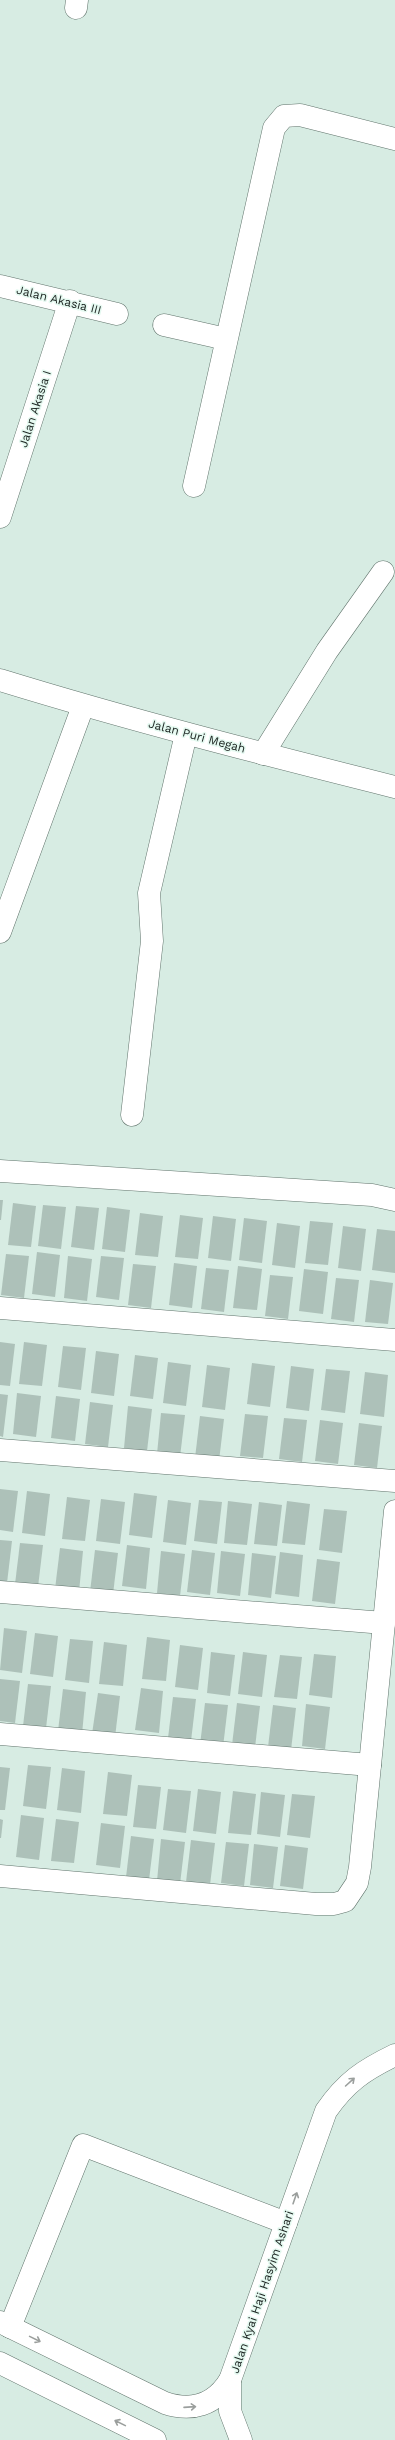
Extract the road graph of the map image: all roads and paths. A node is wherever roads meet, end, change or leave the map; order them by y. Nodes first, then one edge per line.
1 (395, 139) edge
2 (0, 286) edge
3 (70, 301) junction
4 (117, 314) dead end
5 (164, 325) dead end
6 (226, 339) junction
7 (194, 486) dead end
8 (0, 517) edge
9 (383, 572) dead end
10 (0, 680) edge
11 (83, 706) junction
12 (186, 734) junction
13 (263, 754) junction
14 (395, 787) edge
15 (0, 932) edge
16 (132, 1115) dead end
17 (0, 1171) edge
18 (395, 1200) edge
19 (0, 1308) edge
20 (395, 1340) edge
21 (0, 1450) edge
22 (395, 1481) edge
23 (395, 1510) edge
24 (0, 1592) edge
25 (384, 1624) junction
26 (0, 1734) edge
27 (370, 1765) junction
28 (0, 1876) edge
29 (395, 2055) edge
30 (286, 2223) junction
31 (5, 2324) edge
32 (0, 2363) edge
33 (230, 2380) junction
34 (155, 2440) edge
35 (241, 2440) edge

1 - 6 street
2 - 3 street, Jalan Akasia III
3 - 4 street, Jalan Akasia III
3 - 8 street, Jalan Akasia I
5 - 6 street
6 - 7 street
9 - 13 street
10 - 11 street, Jalan Puri Megah
11 - 12 street, Jalan Puri Megah
11 - 15 street
12 - 13 street, Jalan Puri Megah
12 - 16 street
13 - 14 street, Jalan Puri Megah
17 - 18 street
19 - 20 street
21 - 22 street
23 - 25 street
24 - 25 street
25 - 27 street
26 - 27 street
27 - 28 street
30 -> 29 street, Jalan Kyai Haji Hasyim Ashari
30 - 31 street
30 - 33 street, Jalan Kyai Haji Hasyim Ashari
31 -> 33 street, Jalan Kyai Haji Hasyim Ashari
34 -> 32 street
33 - 35 street

